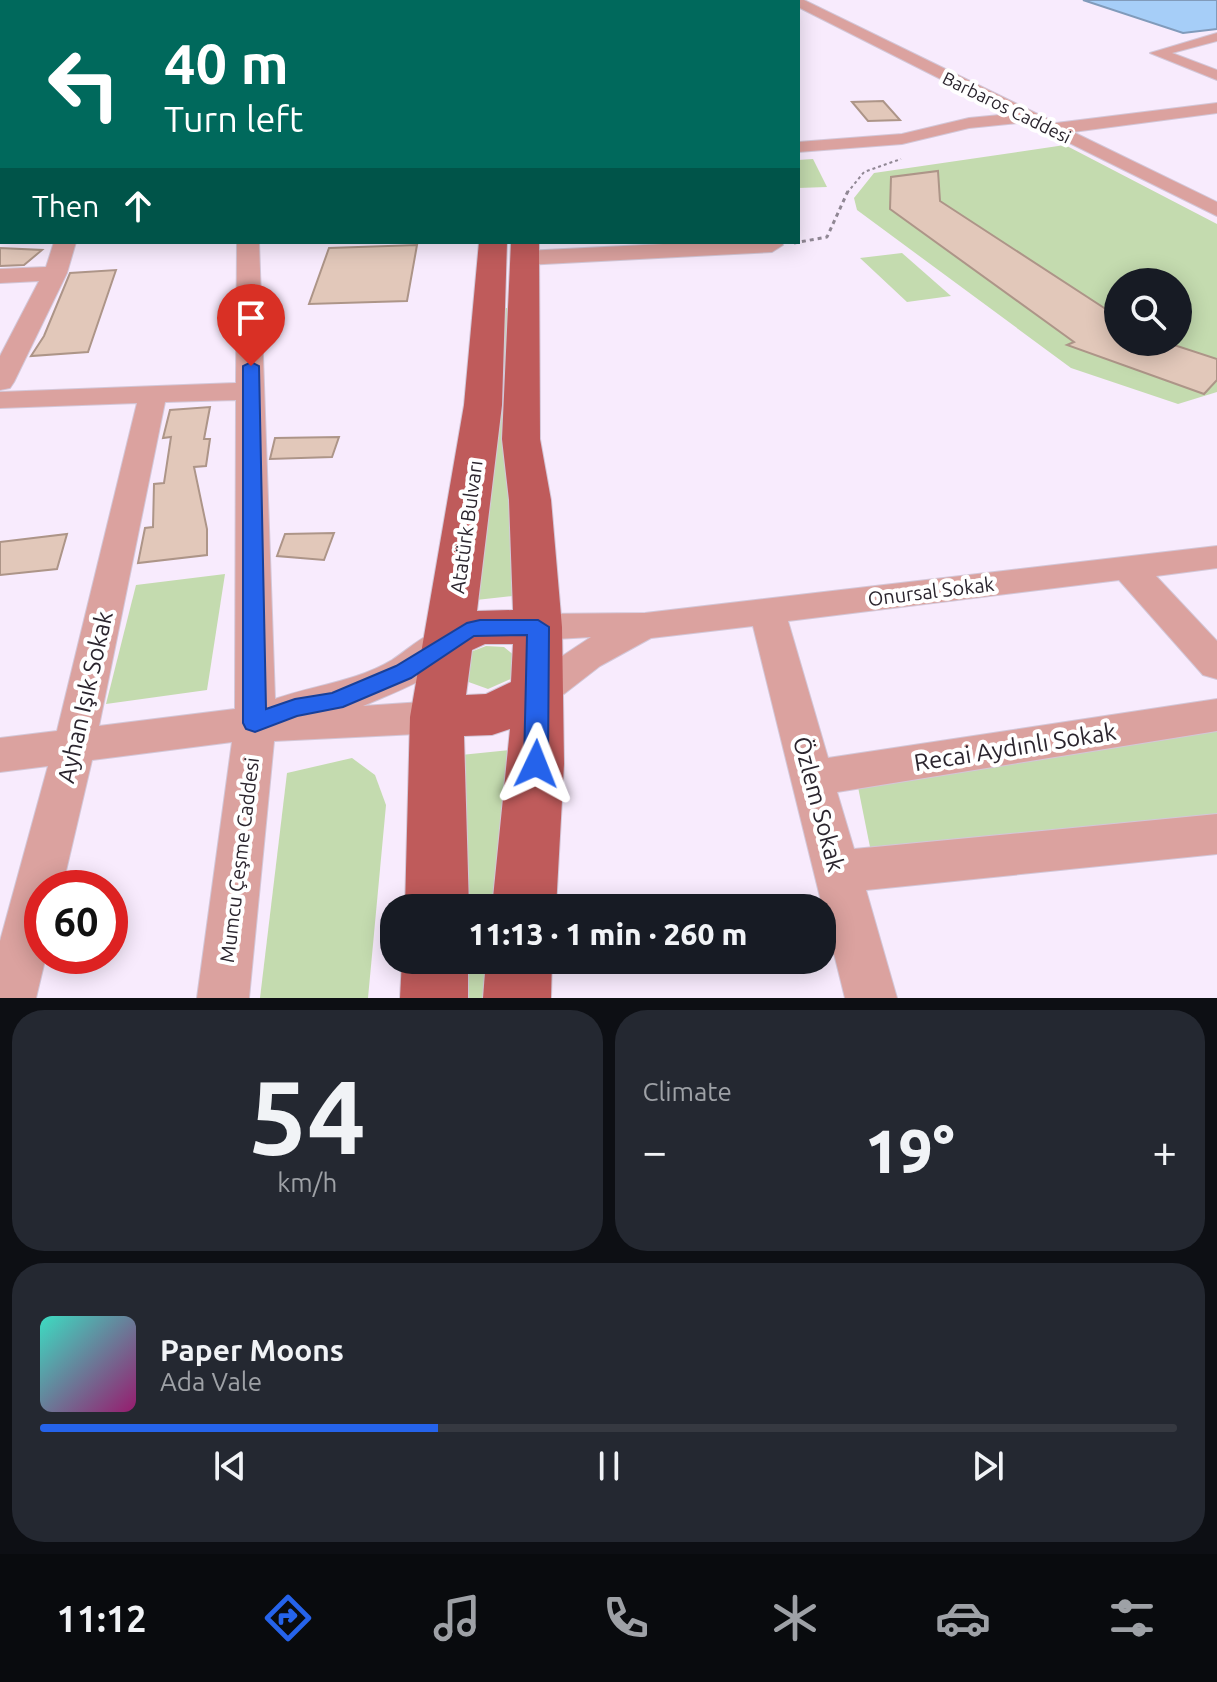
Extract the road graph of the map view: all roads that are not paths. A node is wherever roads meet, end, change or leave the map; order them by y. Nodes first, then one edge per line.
1 (800, 3) edge
2 (826, 16) junction
3 (800, 20) edge
4 (1217, 37) edge
5 (926, 66) junction
6 (898, 71) dead end
7 (1217, 75) edge
8 (922, 84) dead end
9 (962, 84) junction
10 (1217, 108) edge
11 (1027, 117) junction
12 (1054, 129) junction
13 (800, 147) edge
14 (1217, 210) edge
15 (64, 244) edge
16 (248, 244) edge
17 (742, 244) edge
18 (515, 247) edge
19 (656, 247) edge
20 (55, 273) junction
21 (0, 276) edge
22 (0, 382) edge
23 (252, 391) junction
24 (153, 395) junction
25 (0, 400) edge
26 (1217, 557) edge
27 (1128, 568) junction
28 (767, 611) junction
29 (645, 626) junction
30 (538, 627) junction
31 (449, 640) junction
32 (1217, 665) edge
33 (537, 693) junction
34 (1217, 715) edge
35 (437, 717) junction
36 (255, 723) junction
37 (75, 743) junction
38 (0, 755) edge
39 (813, 778) junction
40 (1217, 834) edge
41 (837, 872) junction
42 (437, 894) edge
43 (525, 894) edge
44 (435, 974) edge
45 (518, 974) edge
46 (10, 998) edge
47 (223, 998) edge
48 (434, 998) edge
49 (517, 998) edge
50 (871, 998) edge

1 - 2 street, Barbaros Caddesi
2 - 3 street
2 - 5 street, Barbaros Caddesi
4 - 7 street
5 - 6 street
5 - 9 street, Barbaros Caddesi
8 - 9 street
9 - 11 street, Barbaros Caddesi
10 - 12 street
11 - 12 street, Barbaros Caddesi
11 - 13 street
12 - 14 street, Barbaros Caddesi
15 - 20 street
16 - 23 street, Mumcu Çeşme Caddesi
17 - 19 street
18 - 19 street
18 - 30 main road
18 - 31 main road, Atatürk Bulvarı
20 - 21 street
20 - 22 street
23 - 24 street
23 - 36 street, Mumcu Çeşme Caddesi
24 - 25 street
24 - 37 street, Ayhan Işık Sokak
26 - 27 street, Onursal Sokak
27 - 28 street, Onursal Sokak
27 - 32 street
28 - 29 street, Onursal Sokak
28 - 39 street, Özlem Sokak
29 - 30 street
29 - 33 street
30 - 31 main road
30 - 33 main road
31 - 35 main road, Atatürk Bulvarı
31 - 36 street
33 - 35 main road
33 - 43 main road
34 - 39 street, Recai Aydınlı Sokak
35 - 36 street
35 - 42 main road, Atatürk Bulvarı
36 - 37 street
36 - 47 street, Mumcu Çeşme Caddesi
37 - 38 street
37 - 46 street, Ayhan Işık Sokak
39 - 41 street, Özlem Sokak
40 - 41 street
41 - 50 street, Özlem Sokak
44 - 48 main road
45 - 49 main road

